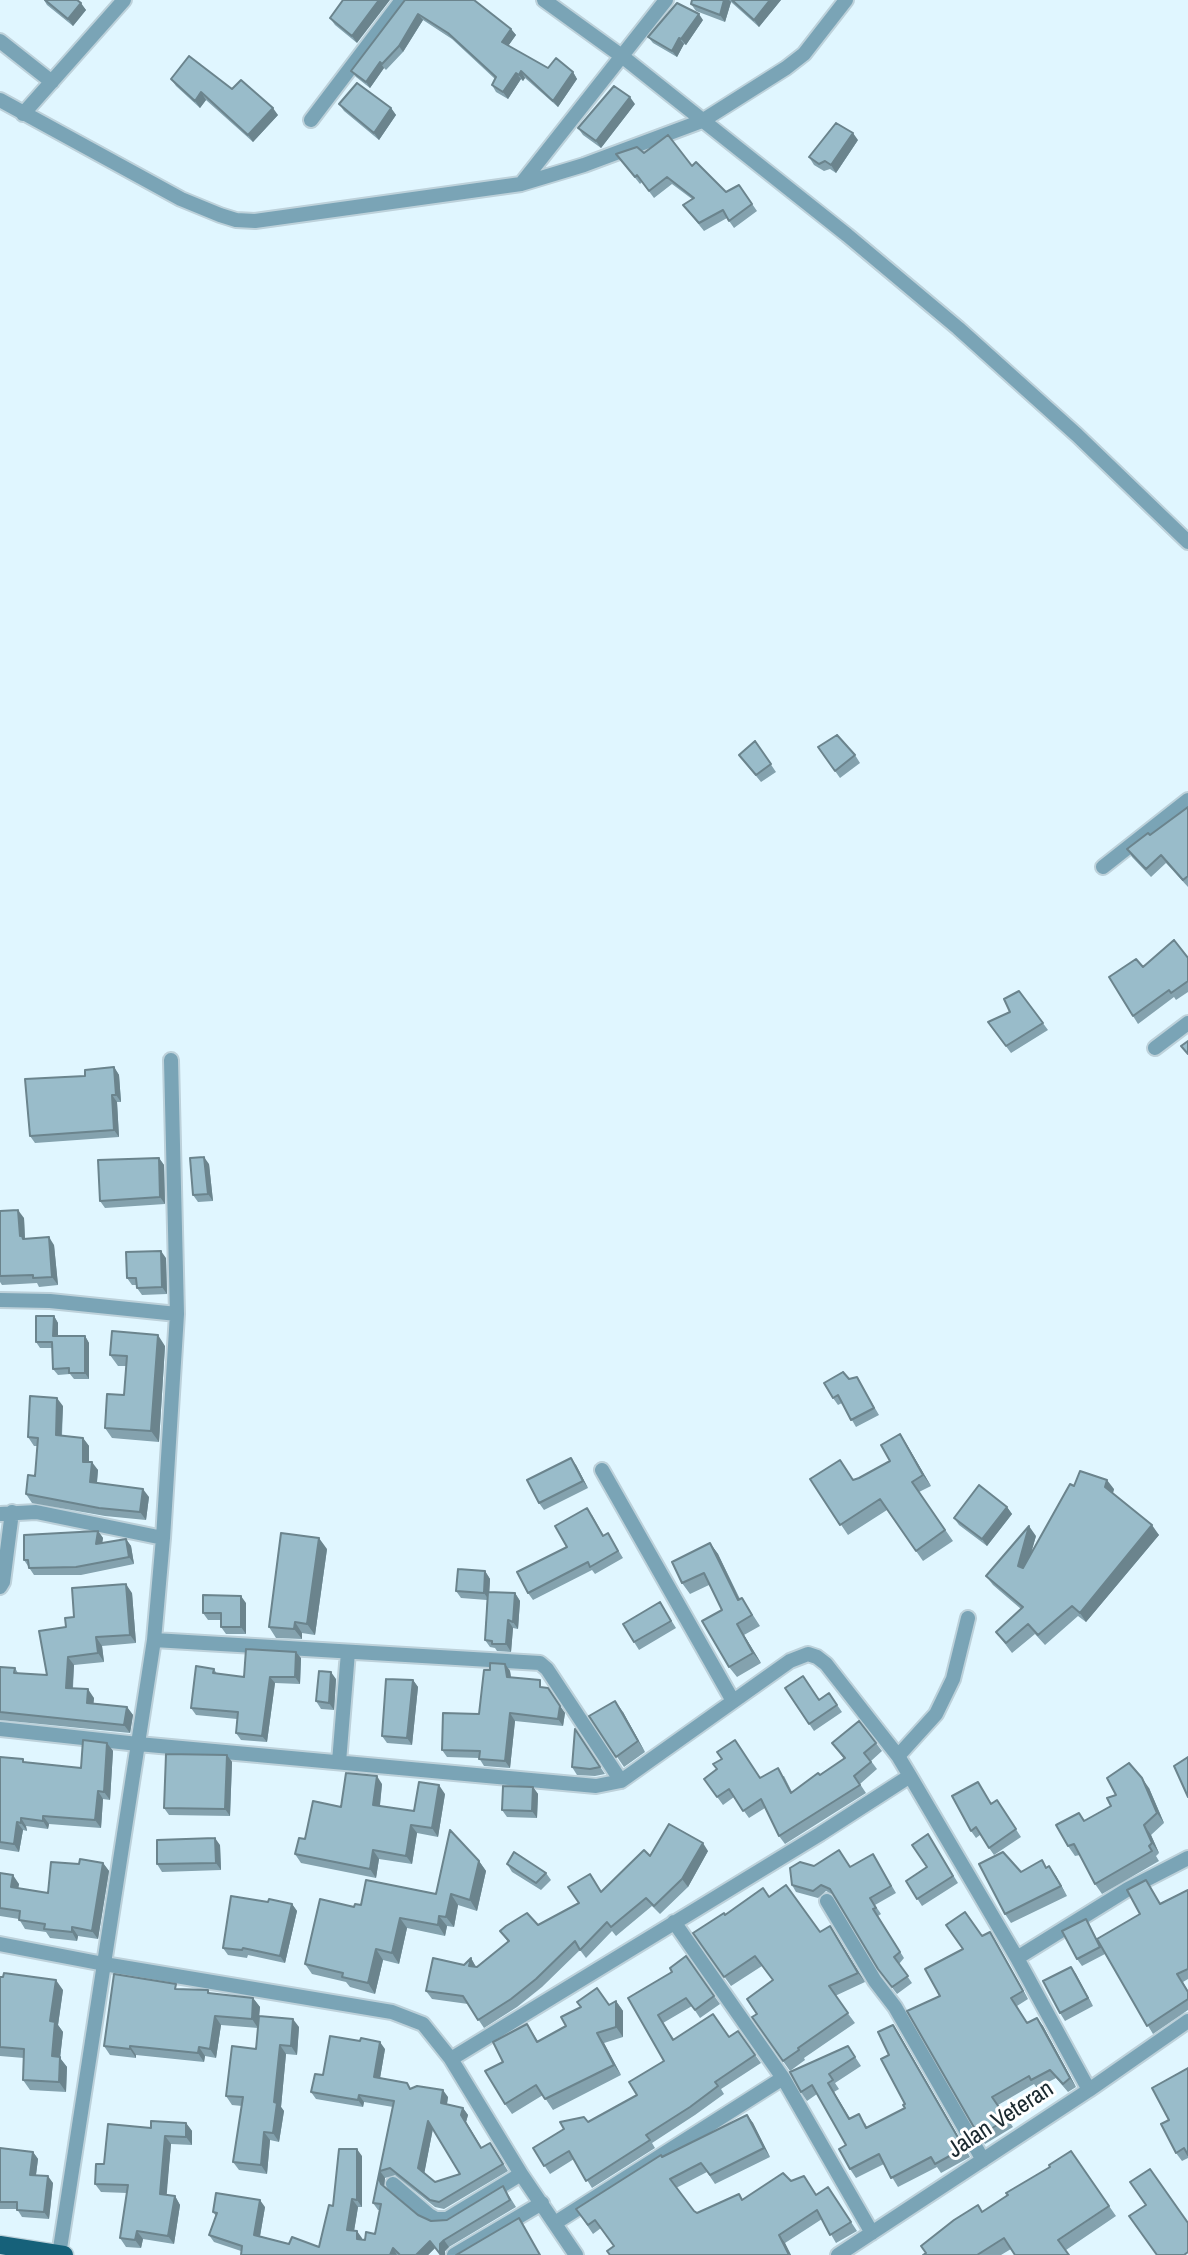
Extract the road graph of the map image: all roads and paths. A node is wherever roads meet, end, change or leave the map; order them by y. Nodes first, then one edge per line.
1 (124, 0) edge
2 (402, 0) edge
3 (544, 0) edge
4 (666, 0) edge
5 (846, 0) edge
6 (0, 41) edge
7 (623, 57) junction
8 (52, 82) junction
9 (0, 100) edge
10 (23, 114) junction
11 (311, 120) dead end
12 (702, 121) junction
13 (521, 184) junction
14 (1188, 542) edge
15 (1188, 800) edge
16 (1103, 867) dead end
17 (1188, 1023) edge
18 (1155, 1048) dead end
19 (172, 1060) dead end
20 (0, 1300) edge
21 (177, 1314) junction
22 (602, 1470) dead end
23 (6, 1513) edge
24 (163, 1538) junction
25 (0, 1587) edge
26 (968, 1618) dead end
27 (154, 1640) junction
28 (348, 1652) junction
29 (733, 1701) junction
30 (0, 1729) edge
31 (138, 1744) junction
32 (898, 1756) junction
33 (339, 1762) junction
34 (910, 1776) junction
35 (621, 1781) junction
36 (1188, 1858) edge
37 (827, 1901) dead end
38 (674, 1922) junction
39 (0, 1944) edge
40 (1017, 1958) junction
41 (104, 1964) junction
42 (1188, 2021) edge
43 (451, 2059) junction
44 (783, 2078) junction
45 (1089, 2090) junction
46 (983, 2160) junction
47 (521, 2174) junction
48 (393, 2183) edge
49 (542, 2203) junction
50 (555, 2223) junction
51 (872, 2232) junction
52 (0, 2245) edge
53 (60, 2255) edge
54 (454, 2255) edge
55 (576, 2255) edge
56 (838, 2255) edge

1 - 8 street
2 - 11 street
3 - 7 street
4 - 7 street
5 - 12 street
6 - 8 street
7 - 12 street
7 - 13 street
8 - 10 street
9 - 10 street
10 - 13 street
12 - 13 street
12 - 14 street
15 - 16 street
17 - 18 street
19 - 21 street
20 - 21 street
21 - 24 street
22 - 29 street
23 - 24 street
23 - 25 street
24 - 27 street
26 - 32 street
27 - 28 street
27 - 31 street
28 - 33 street
28 - 35 street
29 - 32 street
29 - 35 street
30 - 31 street
31 - 33 street
31 - 41 street
32 - 34 street
33 - 35 street
34 - 38 street
34 - 40 street
36 - 40 street
37 - 46 street
38 - 43 street
38 - 44 street
39 - 41 street
40 - 45 street
41 - 43 street
41 - 53 street
42 - 45 street, Jalan Veteran
43 - 47 street
44 - 50 street
44 - 51 street
45 - 46 street, Jalan Veteran
46 - 51 street, Jalan Veteran
47 - 48 street
47 - 49 street
49 - 50 street
49 - 54 street
50 - 55 street
51 - 56 street, Jalan Veteran
52 - 53 main road

